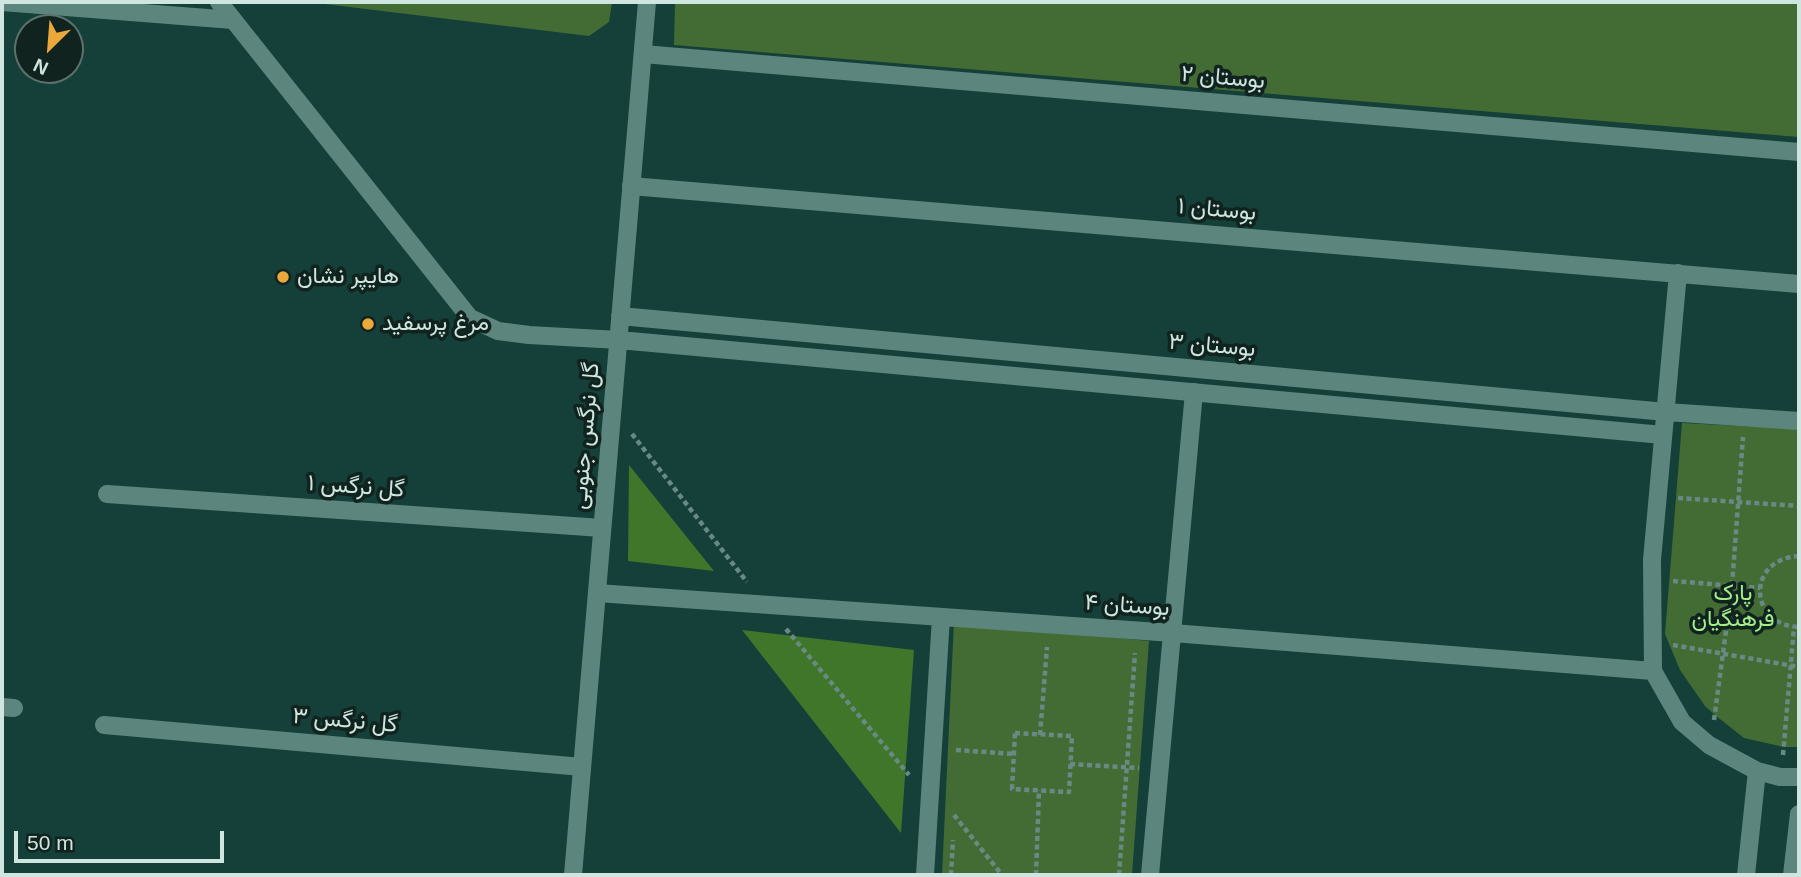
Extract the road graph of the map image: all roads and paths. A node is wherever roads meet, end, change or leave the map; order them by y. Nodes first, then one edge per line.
1 (2, 2) edge
2 (219, 2) edge
3 (647, 2) edge
4 (233, 20) junction
5 (643, 54) junction
6 (1799, 152) edge
7 (631, 186) junction
8 (1678, 274) junction
9 (1799, 284) edge
10 (620, 316) junction
11 (619, 340) junction
12 (1194, 392) junction
13 (1666, 412) junction
14 (1799, 421) edge
15 (1744, 426) dead end
16 (1663, 435) junction
17 (107, 494) dead end
18 (1676, 498) dead end
19 (1737, 502) junction
20 (1799, 506) edge
21 (602, 528) junction
22 (1799, 550) edge
23 (1799, 556) edge
24 (1669, 581) dead end
25 (1732, 586) junction
26 (1760, 589) junction
27 (597, 593) junction
28 (941, 617) junction
29 (1796, 627) edge
30 (1173, 633) junction
31 (1047, 639) dead end
32 (1669, 644) dead end
33 (1136, 646) dead end
34 (1724, 653) junction
35 (1790, 666) junction
36 (1799, 667) edge
37 (1653, 671) junction
38 (1715, 715) dead end
39 (104, 724) dead end
40 (1040, 735) junction
41 (957, 737) dead end
42 (1784, 747) dead end
43 (956, 750) junction
44 (1013, 754) junction
45 (956, 763) dead end
46 (1070, 764) junction
47 (582, 767) junction
48 (1127, 767) junction
49 (1160, 769) junction
50 (1757, 771) junction
51 (1799, 777) edge
52 (1039, 790) junction
53 (954, 802) dead end
54 (1799, 814) edge
55 (954, 815) junction
56 (953, 827) dead end
57 (953, 839) dead end
58 (573, 875) edge
59 (925, 875) edge
60 (951, 875) edge
61 (1002, 875) edge
62 (1036, 875) edge
63 (1119, 875) edge
64 (1150, 875) edge
65 (1746, 875) edge
66 (1792, 875) edge

1 - 4 street
2 - 4 street, بوستان ۳
3 - 5 street, گل نرگس جنوبی
4 - 11 street, بوستان ۳
5 - 6 street, بوستان ۲
5 - 7 street, گل نرگس جنوبی
7 - 8 street, بوستان ۱
7 - 10 street, گل نرگس جنوبی
8 - 9 street, بوستان ۱
8 - 13 street
10 - 11 street, گل نرگس جنوبی
10 - 13 street, بوستان ۳
11 - 12 street, بوستان ۳
11 - 21 street, گل نرگس جنوبی
12 - 16 street, بوستان ۳
12 - 30 street
13 - 14 street, بوستان ۳
13 - 16 street
15 - 19 path
16 - 37 street
17 - 21 street, گل نرگس ۱
18 - 19 path
19 - 20 path
19 - 25 path
21 - 27 street, گل نرگس جنوبی
22 - 23 path
23 - 26 path
24 - 25 path
25 - 26 path
25 - 34 path
26 - 29 path
27 - 28 street, بوستان ۴
27 - 47 street, گل نرگس جنوبی
28 - 30 street, بوستان ۴
28 - 59 street
29 - 35 path
30 - 37 street, بوستان ۴
30 - 49 street
31 - 40 path
32 - 34 path
33 - 48 path
34 - 35 path
34 - 38 path
35 - 36 path
35 - 42 path
37 - 50 street
39 - 47 street, گل نرگس ۳
40 - 44 path
40 - 46 path
41 - 43 path
43 - 44 path
43 - 45 path
44 - 52 path
46 - 48 path
46 - 52 path
47 - 58 street, گل نرگس جنوبی
48 - 49 path
48 - 63 path
49 - 64 street
50 - 51 street
50 - 65 street
52 - 62 path
53 - 55 path
54 - 66 street
55 - 56 path
55 - 61 path
57 - 60 path

